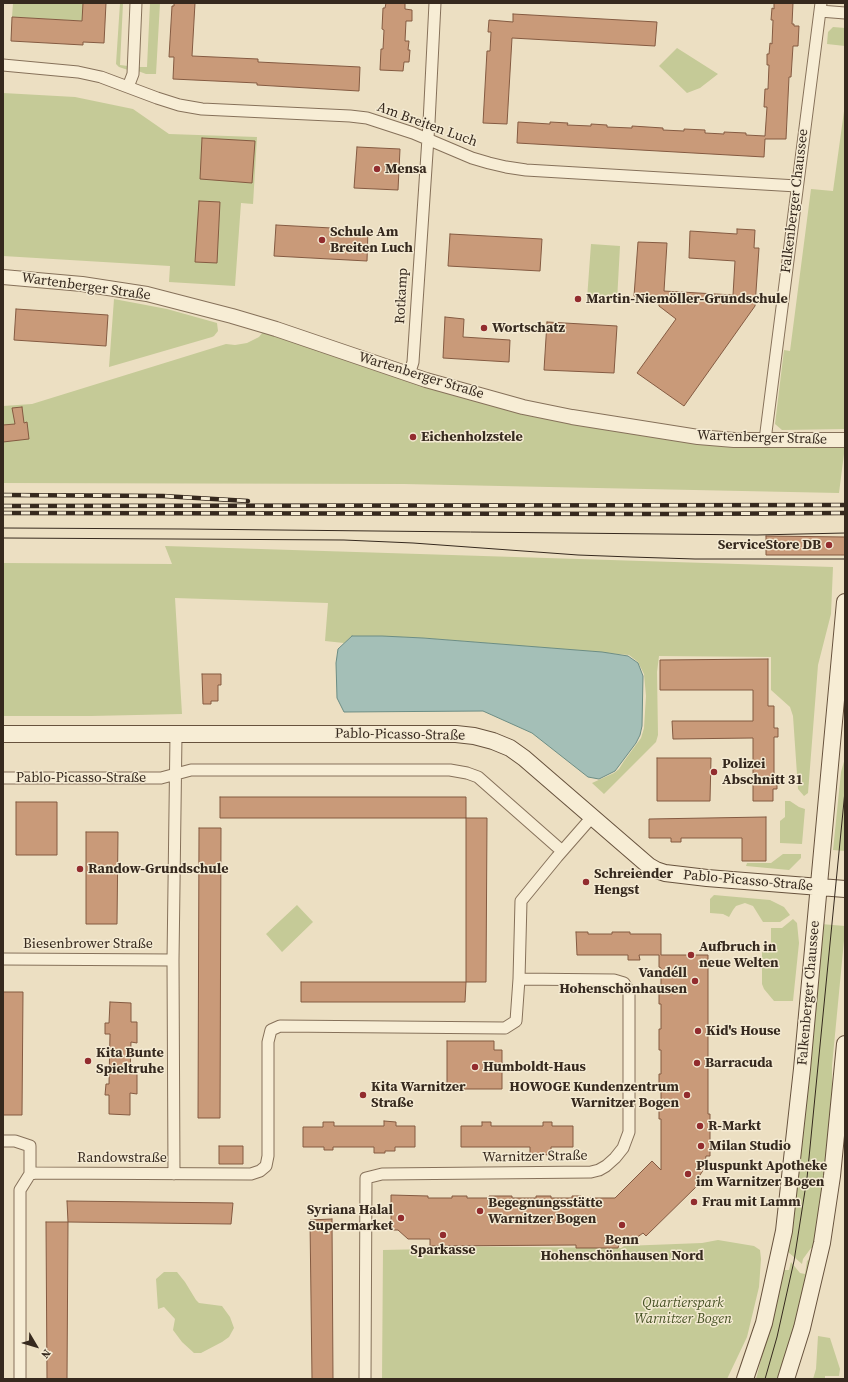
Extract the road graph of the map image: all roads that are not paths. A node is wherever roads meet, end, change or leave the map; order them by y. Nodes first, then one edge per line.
1 (136, 3) edge
2 (435, 3) edge
3 (821, 7) edge
4 (845, 13) edge
5 (3, 65) edge
6 (128, 87) junction
7 (428, 139) junction
8 (797, 186) junction
9 (3, 276) edge
10 (409, 375) junction
11 (765, 440) junction
12 (845, 440) edge
13 (845, 602) edge
14 (3, 734) edge
15 (176, 735) junction
16 (175, 775) junction
17 (3, 778) edge
18 (592, 817) junction
19 (562, 851) junction
20 (818, 887) junction
21 (845, 889) edge
22 (3, 959) edge
23 (173, 960) junction
24 (519, 979) junction
25 (845, 1044) edge
26 (3, 1141) edge
27 (30, 1174) junction
28 (174, 1174) junction
29 (20, 1379) edge
30 (365, 1379) edge
31 (745, 1379) edge
32 (786, 1379) edge

1 - 6 street
2 - 7 street, Rotkamp
3 - 4 street, Falkenberger Chaussee
3 - 8 street, Falkenberger Chaussee
5 - 6 street, Am Breiten Luch
6 - 7 street, Am Breiten Luch
7 - 8 street, Am Breiten Luch
7 - 10 street, Rotkamp
8 - 11 street, Falkenberger Chaussee
9 - 10 street, Wartenberger Straße
10 - 11 street, Wartenberger Straße
11 - 12 street, Wartenberger Straße
13 - 20 main road, Falkenberger Chaussee
14 - 15 main road, Pablo-Picasso-Straße
15 - 16 street, Randowstraße
15 - 18 main road, Pablo-Picasso-Straße
16 - 17 street, Pablo-Picasso-Straße
16 - 19 street, Pablo-Picasso-Straße
16 - 23 street, Randowstraße
18 - 19 street
18 - 20 main road, Pablo-Picasso-Straße
19 - 24 street
20 - 21 main road, Pablo-Picasso-Straße
20 - 31 main road, Falkenberger Chaussee
22 - 23 street, Biesenbrower Straße
23 - 28 street, Randowstraße
24 - 28 street
24 - 30 street, Warnitzer Straße
25 - 32 main road
26 - 27 street
27 - 28 street, Randowstraße
27 - 29 street

